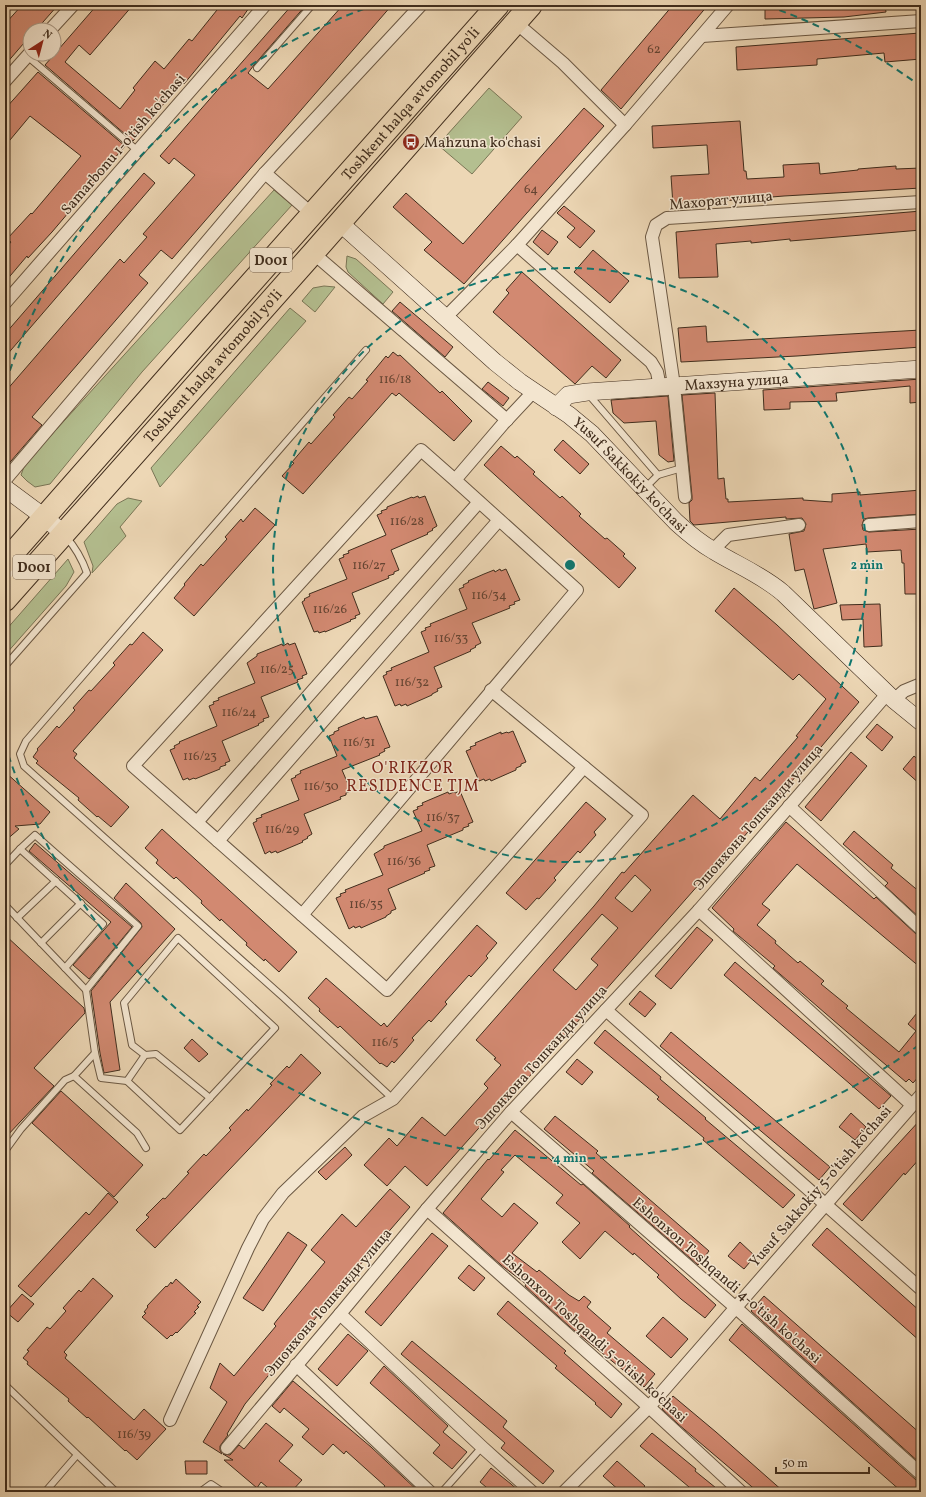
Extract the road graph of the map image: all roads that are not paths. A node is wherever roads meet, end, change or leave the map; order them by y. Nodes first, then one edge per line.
1 (73, 5) edge
2 (264, 5) edge
3 (312, 5) edge
4 (421, 5) edge
5 (498, 5) edge
6 (531, 5) edge
7 (728, 5) edge
8 (921, 21) edge
9 (57, 22) edge
10 (516, 22) junction
11 (702, 36) junction
12 (22, 61) edge
13 (37, 62) edge
14 (257, 68) dead end
15 (5, 81) edge
16 (625, 125) junction
17 (138, 151) junction
18 (265, 173) junction
19 (921, 202) edge
20 (312, 214) junction
21 (340, 223) junction
22 (517, 245) junction
23 (313, 253) junction
24 (5, 303) edge
25 (445, 318) junction
26 (366, 350) dead end
27 (921, 369) edge
28 (163, 383) junction
29 (667, 387) junction
30 (534, 392) junction
31 (587, 392) junction
32 (182, 400) junction
33 (556, 407) junction
34 (507, 420) junction
35 (682, 468) junction
36 (658, 476) junction
37 (5, 480) edge
38 (455, 480) junction
39 (5, 488) edge
40 (644, 488) junction
41 (685, 497) dead end
42 (479, 502) junction
43 (44, 517) junction
44 (499, 520) junction
45 (921, 521) edge
46 (799, 525) dead end
47 (869, 525) dead end
48 (64, 534) junction
49 (713, 550) junction
50 (5, 562) edge
51 (12, 578) edge
52 (5, 600) edge
53 (5, 666) edge
54 (921, 684) edge
55 (491, 690) junction
56 (890, 697) junction
57 (921, 722) edge
58 (584, 767) junction
59 (789, 806) junction
60 (197, 822) junction
61 (218, 841) junction
62 (20, 849) junction
63 (5, 865) edge
64 (56, 881) junction
65 (81, 903) junction
66 (5, 906) edge
67 (699, 910) junction
68 (302, 915) junction
69 (17, 918) junction
70 (921, 930) edge
71 (41, 943) junction
72 (65, 968) junction
73 (86, 990) junction
74 (606, 1010) junction
75 (95, 1053) junction
76 (145, 1055) junction
77 (74, 1076) junction
78 (127, 1080) junction
79 (921, 1095) edge
80 (210, 1098) junction
81 (393, 1099) junction
82 (912, 1105) junction
83 (511, 1112) junction
84 (146, 1148) dead end
85 (5, 1152) edge
86 (826, 1205) junction
87 (427, 1209) junction
88 (921, 1289) edge
89 (735, 1307) junction
90 (340, 1314) junction
91 (296, 1365) junction
92 (5, 1385) edge
93 (649, 1407) junction
94 (170, 1420) dead end
95 (482, 1447) junction
96 (227, 1448) dead end
97 (77, 1455) junction
98 (921, 1474) edge
99 (45, 1492) edge
100 (116, 1492) edge
101 (200, 1492) edge
102 (223, 1492) edge
103 (430, 1492) edge
104 (442, 1492) edge
105 (532, 1492) edge
106 (564, 1492) edge
107 (741, 1492) edge

1 - 9 street
2 - 17 street, Samarbonu 1-o'tish ko'chasi
3 - 14 lane
4 - 18 street
5 - 20 highway, Toshkent halqa avtomobil yo'li / D001
6 - 10 highway, Toshkent halqa avtomobil yo'li / D001
7 - 11 street
8 - 11 street
10 - 16 street
10 - 21 highway, Toshkent halqa avtomobil yo'li / D001
11 - 16 street
12 - 15 street
13 - 17 lane
16 - 22 street
17 - 24 street, Samarbonu 1-o'tish ko'chasi
18 - 20 street
18 - 37 street
19 - 29 street, Махорат улица
20 - 28 highway, Toshkent halqa avtomobil yo'li / D001
21 - 23 highway, Toshkent halqa avtomobil yo'li / D001
21 - 25 main road, Yusuf Sakkokiy ko'chasi
22 - 25 street
22 - 29 street
23 - 32 highway, Toshkent halqa avtomobil yo'li / D001
23 - 34 street
25 - 30 main road, Yusuf Sakkokiy ko'chasi
26 - 81 lane
27 - 29 main road, Махзуна улица
28 - 32 highway
28 - 43 highway, Toshkent halqa avtomobil yo'li / D001
29 - 31 main road, Махзуна улица
29 - 35 street, Махорат улица
30 - 33 main road, Yusuf Sakkokiy ko'chasi
30 - 34 street
31 - 33 main road, Махзуна улица
31 - 36 lane
32 - 48 highway, Toshkent halqa avtomobil yo'li / D001
33 - 40 main road, Yusuf Sakkokiy ko'chasi
34 - 38 street
35 - 36 lane
35 - 41 street, Махорат улица
36 - 40 lane
38 - 42 street
38 - 60 street
39 - 43 main road
40 - 49 main road, Yusuf Sakkokiy ko'chasi
42 - 44 street
42 - 60 street
43 - 48 main road
43 - 50 highway, Toshkent halqa avtomobil yo'li / D001
44 - 55 street
44 - 61 street
45 - 47 street
46 - 49 street
48 - 51 highway, Toshkent halqa avtomobil yo'li / D001
48 - 53 lane
49 - 56 main road, Yusuf Sakkokiy ko'chasi
51 - 52 highway, Toshkent halqa avtomobil yo'li / D001
54 - 56 street, Эшонхона Тошканди улица
55 - 58 street
55 - 68 street
56 - 57 main road, Yusuf Sakkokiy ko'chasi
56 - 59 street, Эшонхона Тошканди улица
58 - 68 street
58 - 81 street
59 - 67 street, Эшонхона Тошканди улица
59 - 70 street
60 - 61 street
61 - 68 street
62 - 63 lane
62 - 64 lane
62 - 73 lane
64 - 65 lane
64 - 69 lane
65 - 71 lane
65 - 72 lane
66 - 69 lane
67 - 74 street, Эшонхона Тошканди улица
67 - 82 street
69 - 71 lane
71 - 72 lane
72 - 73 lane
73 - 75 lane
74 - 83 street, Эшонхона Тошканди улица
74 - 86 street
75 - 77 lane
75 - 78 lane
76 - 78 lane
76 - 80 lane
76 - 80 lane
77 - 84 lane
77 - 85 lane
78 - 80 lane
79 - 82 street, Yusuf Sakkokiy 5-o'tish ko'chasi
81 - 94 street
82 - 86 street, Yusuf Sakkokiy 5-o'tish ko'chasi
83 - 87 street, Эшонхона Тошканди улица
83 - 89 street, Eshonxon Toshqandi 4-o'tish ko'chasi
86 - 88 street
86 - 89 street, Yusuf Sakkokiy 5-o'tish ko'chasi
87 - 90 street, Эшонхона Тошканди улица
87 - 93 street, Eshonxon Toshqandi 5-o'tish ko'chasi
89 - 93 street, Yusuf Sakkokiy 5-o'tish ko'chasi
89 - 98 street, Eshonxon Toshqandi 4-o'tish ko'chasi
90 - 91 street, Эшонхона Тошканди улица
90 - 95 street
91 - 96 street, Эшонхона Тошканди улица
91 - 103 street
92 - 97 lane
93 - 106 street, Yusuf Sakkokiy 5-o'tish ko'chasi
93 - 107 street, Eshonxon Toshqandi 5-o'tish ko'chasi
95 - 104 lane
95 - 105 street
97 - 99 lane
97 - 100 lane
101 - 102 lane

